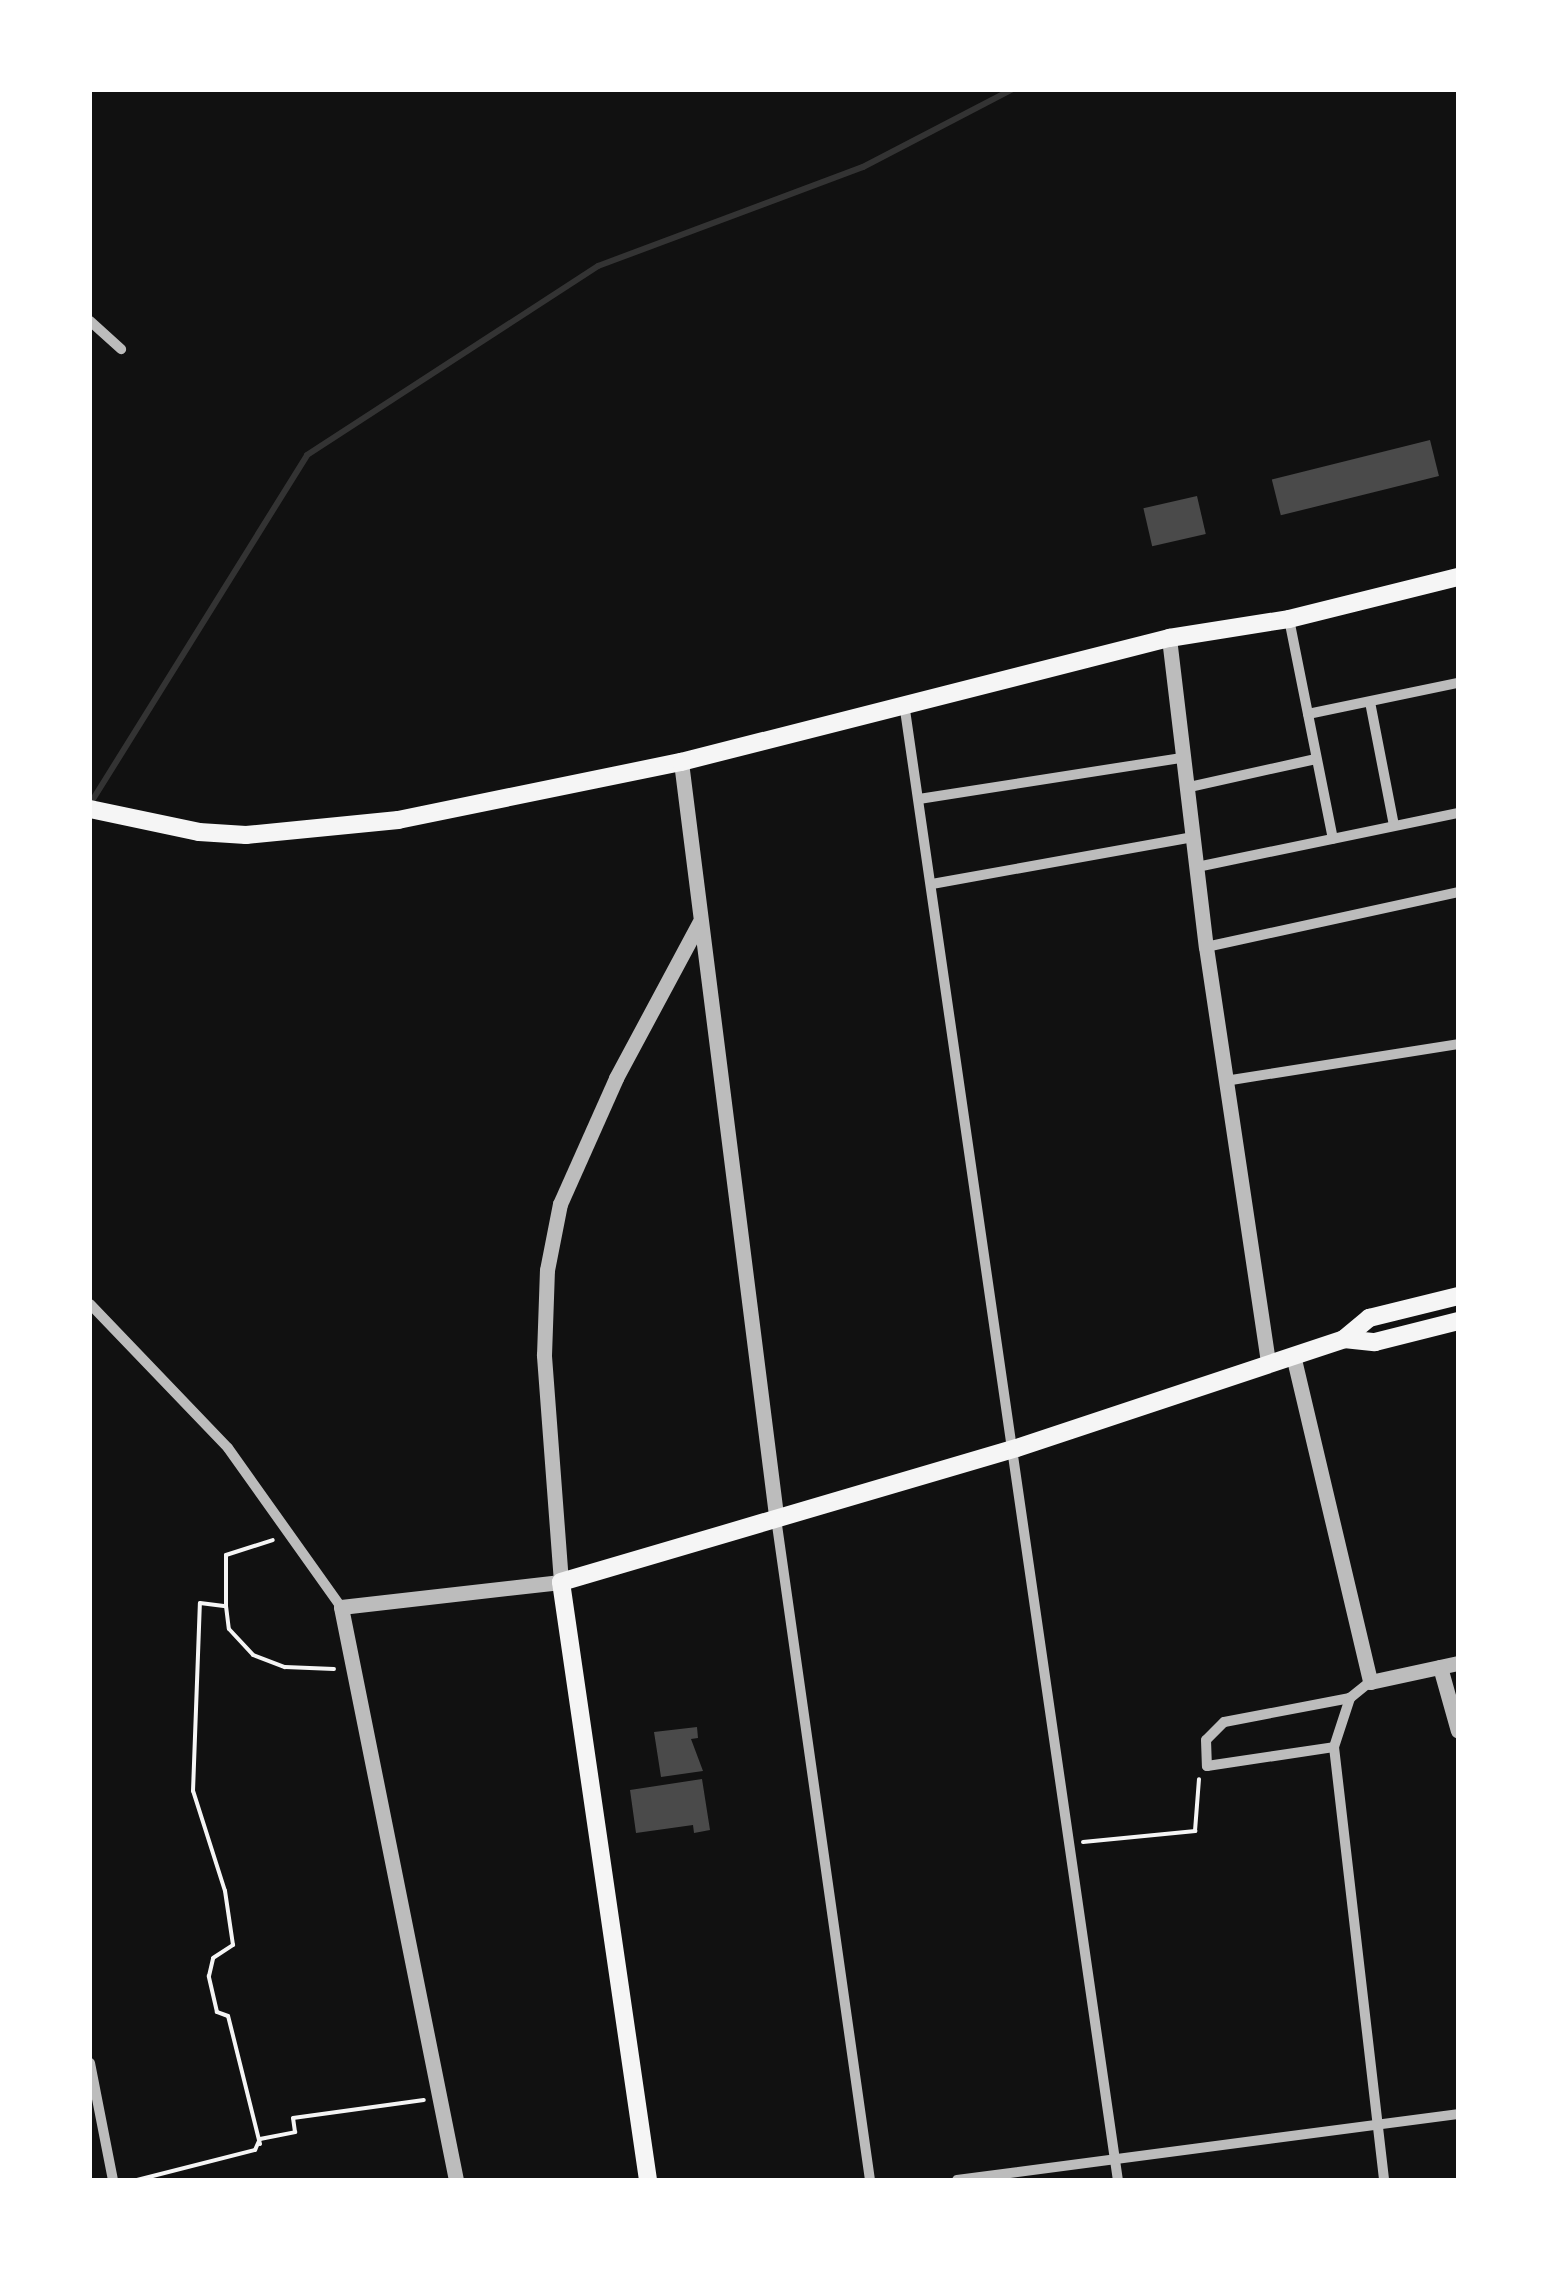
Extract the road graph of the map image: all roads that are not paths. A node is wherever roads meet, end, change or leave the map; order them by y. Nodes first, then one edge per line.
1 (90, 321) edge
2 (121, 349) dead end
3 (1458, 578) edge
4 (1290, 619) junction
5 (1169, 638) junction
6 (1458, 683) edge
7 (904, 702) junction
8 (1370, 702) junction
9 (1308, 714) junction
10 (1182, 758) junction
11 (1316, 759) junction
12 (681, 762) junction
13 (1185, 788) junction
14 (919, 799) junction
15 (90, 809) edge
16 (1458, 813) edge
17 (1394, 824) junction
18 (1192, 837) junction
19 (1333, 838) junction
20 (1197, 867) junction
21 (932, 884) junction
22 (1458, 892) edge
23 (699, 923) junction
24 (1206, 947) junction
25 (1458, 1044) edge
26 (1226, 1082) junction
27 (1458, 1296) edge
28 (90, 1304) edge
29 (1458, 1320) edge
30 (1344, 1338) junction
31 (1293, 1355) junction
32 (1268, 1362) junction
33 (1016, 1448) junction
34 (776, 1515) junction
35 (562, 1582) junction
36 (341, 1607) junction
37 (1458, 1663) edge
38 (1440, 1667) junction
39 (1370, 1682) junction
40 (1350, 1698) junction
41 (1458, 1731) edge
42 (1334, 1747) junction
43 (90, 2063) edge
44 (1458, 2114) edge
45 (1375, 2122) junction
46 (1115, 2161) junction
47 (113, 2180) edge
48 (456, 2180) edge
49 (648, 2180) edge
50 (870, 2180) edge
51 (957, 2180) edge
52 (1118, 2180) edge
53 (1384, 2180) edge

1 - 2 street
3 - 4 main road
4 - 5 main road
4 - 9 street
5 - 7 main road
5 - 10 street
6 - 8 street
7 - 12 main road
7 - 14 street
8 - 9 street
8 - 17 street
9 - 11 street
10 - 13 street
10 - 14 street
11 - 13 street
11 - 19 street
12 - 15 main road
12 - 23 street
13 - 18 street
14 - 21 street
16 - 17 street
17 - 19 street
18 - 20 street
18 - 21 street
19 - 20 street
20 - 24 street
21 - 33 street
22 - 24 street
23 - 34 street
23 - 35 street
24 - 26 street
25 - 26 street
26 - 32 street
27 - 30 main road
28 - 36 street
29 - 30 main road
30 - 31 main road
31 - 32 main road
31 - 39 street
32 - 33 main road
33 - 34 main road
33 - 46 street
34 - 35 main road
34 - 50 street
35 - 36 street
35 - 49 main road
36 - 48 street
37 - 38 street
38 - 39 street
38 - 41 street
39 - 40 street
40 - 42 street
40 - 42 street
42 - 45 street
43 - 47 street
44 - 45 street
45 - 46 street
45 - 53 street
46 - 51 street
46 - 52 street

